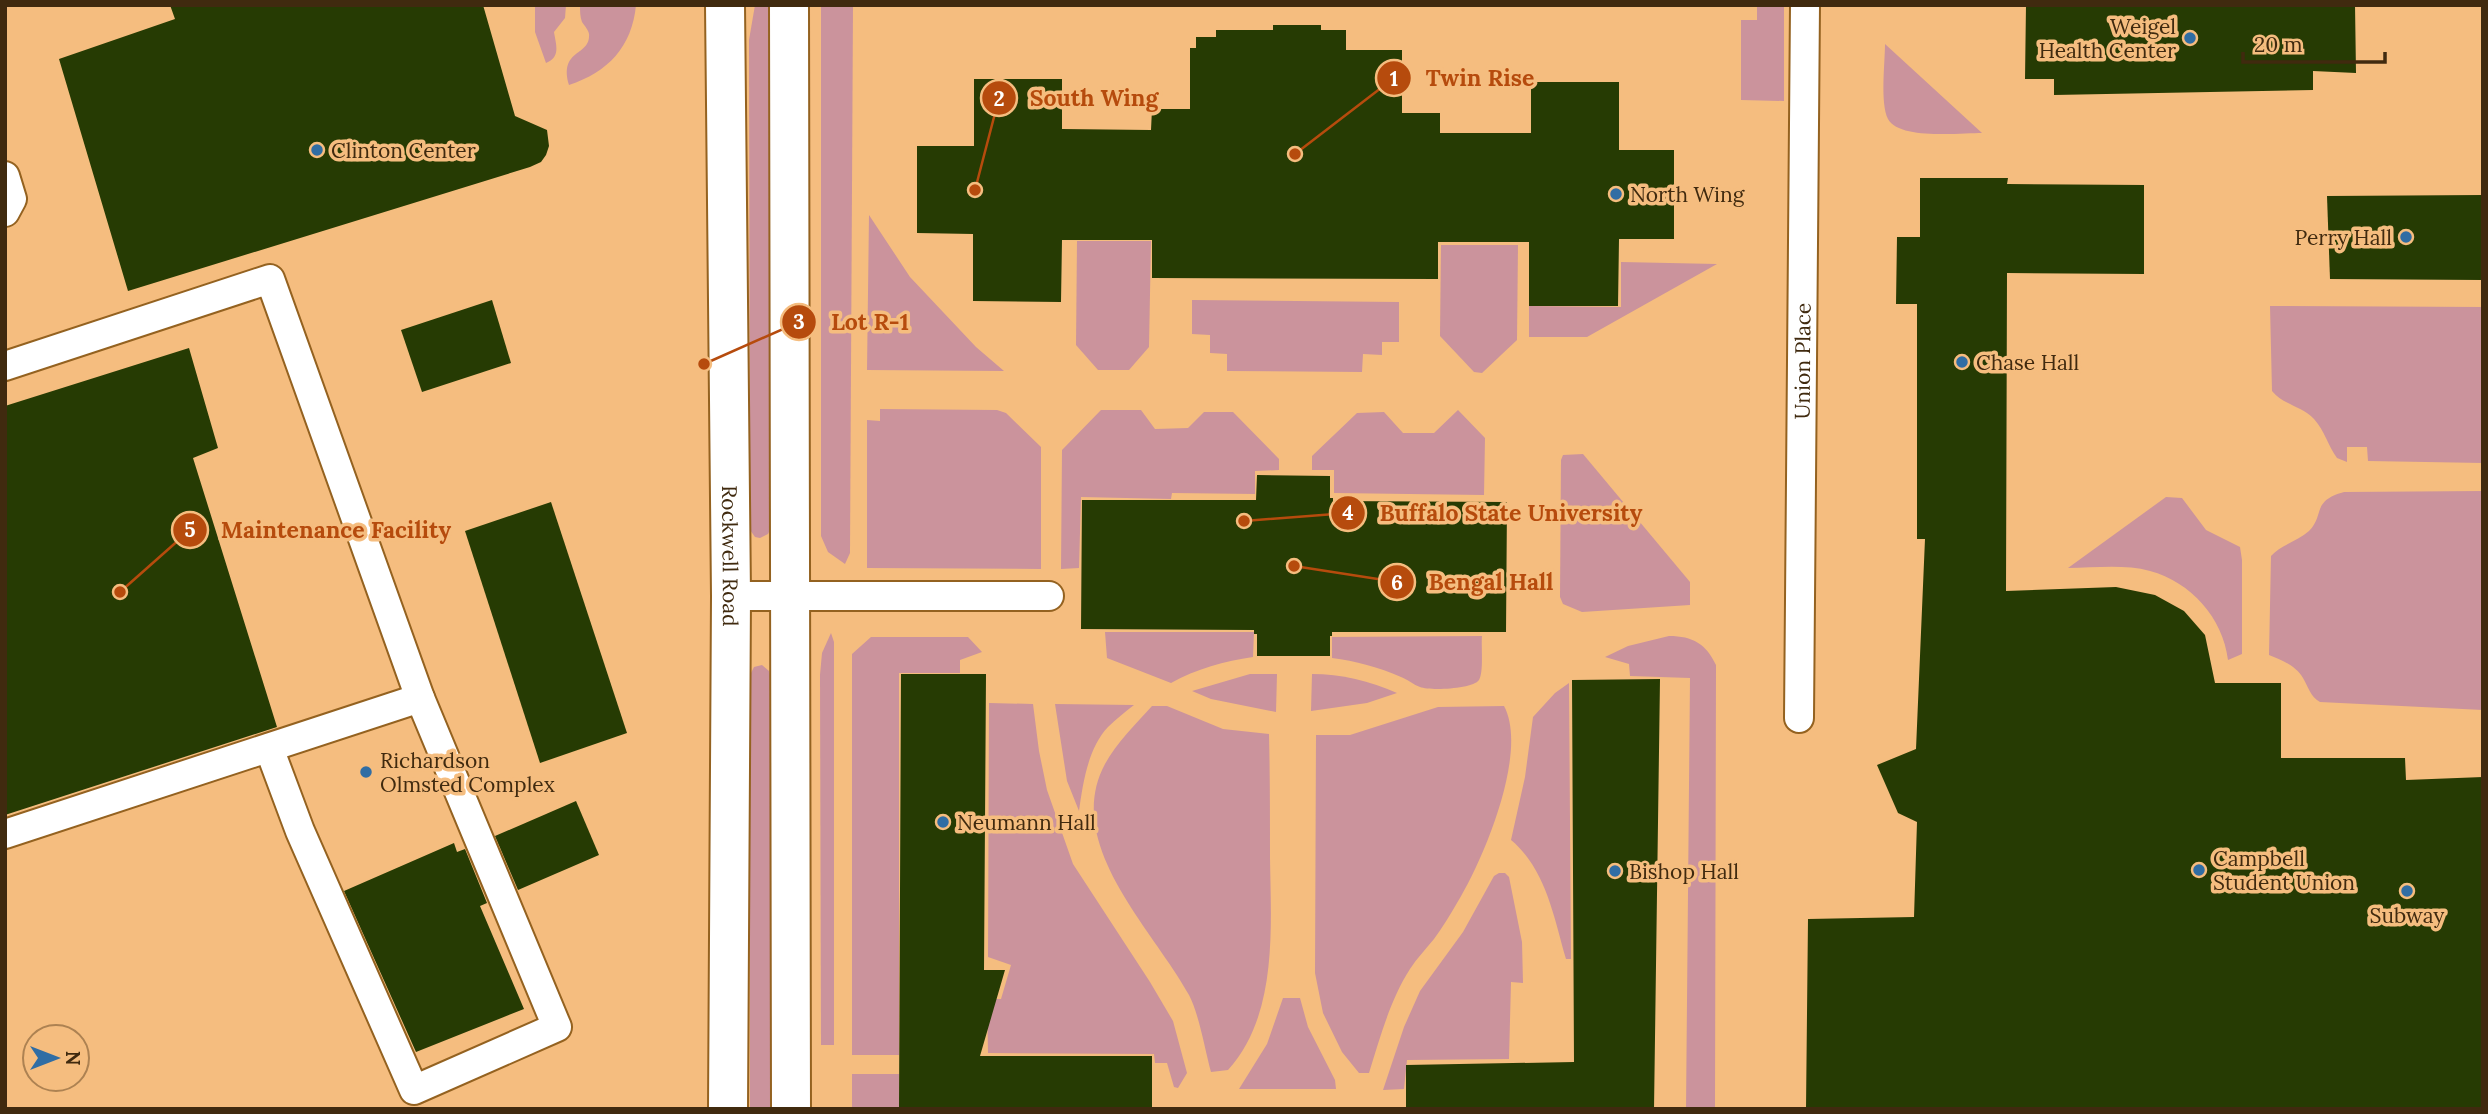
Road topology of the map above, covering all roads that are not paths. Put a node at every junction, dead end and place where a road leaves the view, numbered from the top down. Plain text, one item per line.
1 (725, 5) edge
2 (789, 5) edge
3 (1805, 5) edge
4 (5, 176) edge
5 (5, 212) edge
6 (5, 366) edge
7 (731, 596) junction
8 (790, 596) junction
9 (1049, 596) dead end
10 (420, 698) junction
11 (1799, 719) dead end
12 (269, 748) junction
13 (5, 834) edge
14 (728, 1109) edge
15 (792, 1109) edge

1 - 7 street, Rockwell Road
2 - 8 street
3 - 11 lane, Union Place
4 - 5 lane
6 - 10 lane
7 - 8 lane
7 - 14 street, Rockwell Road
8 - 9 lane
8 - 15 street
10 - 12 lane
10 - 12 lane
12 - 13 lane

